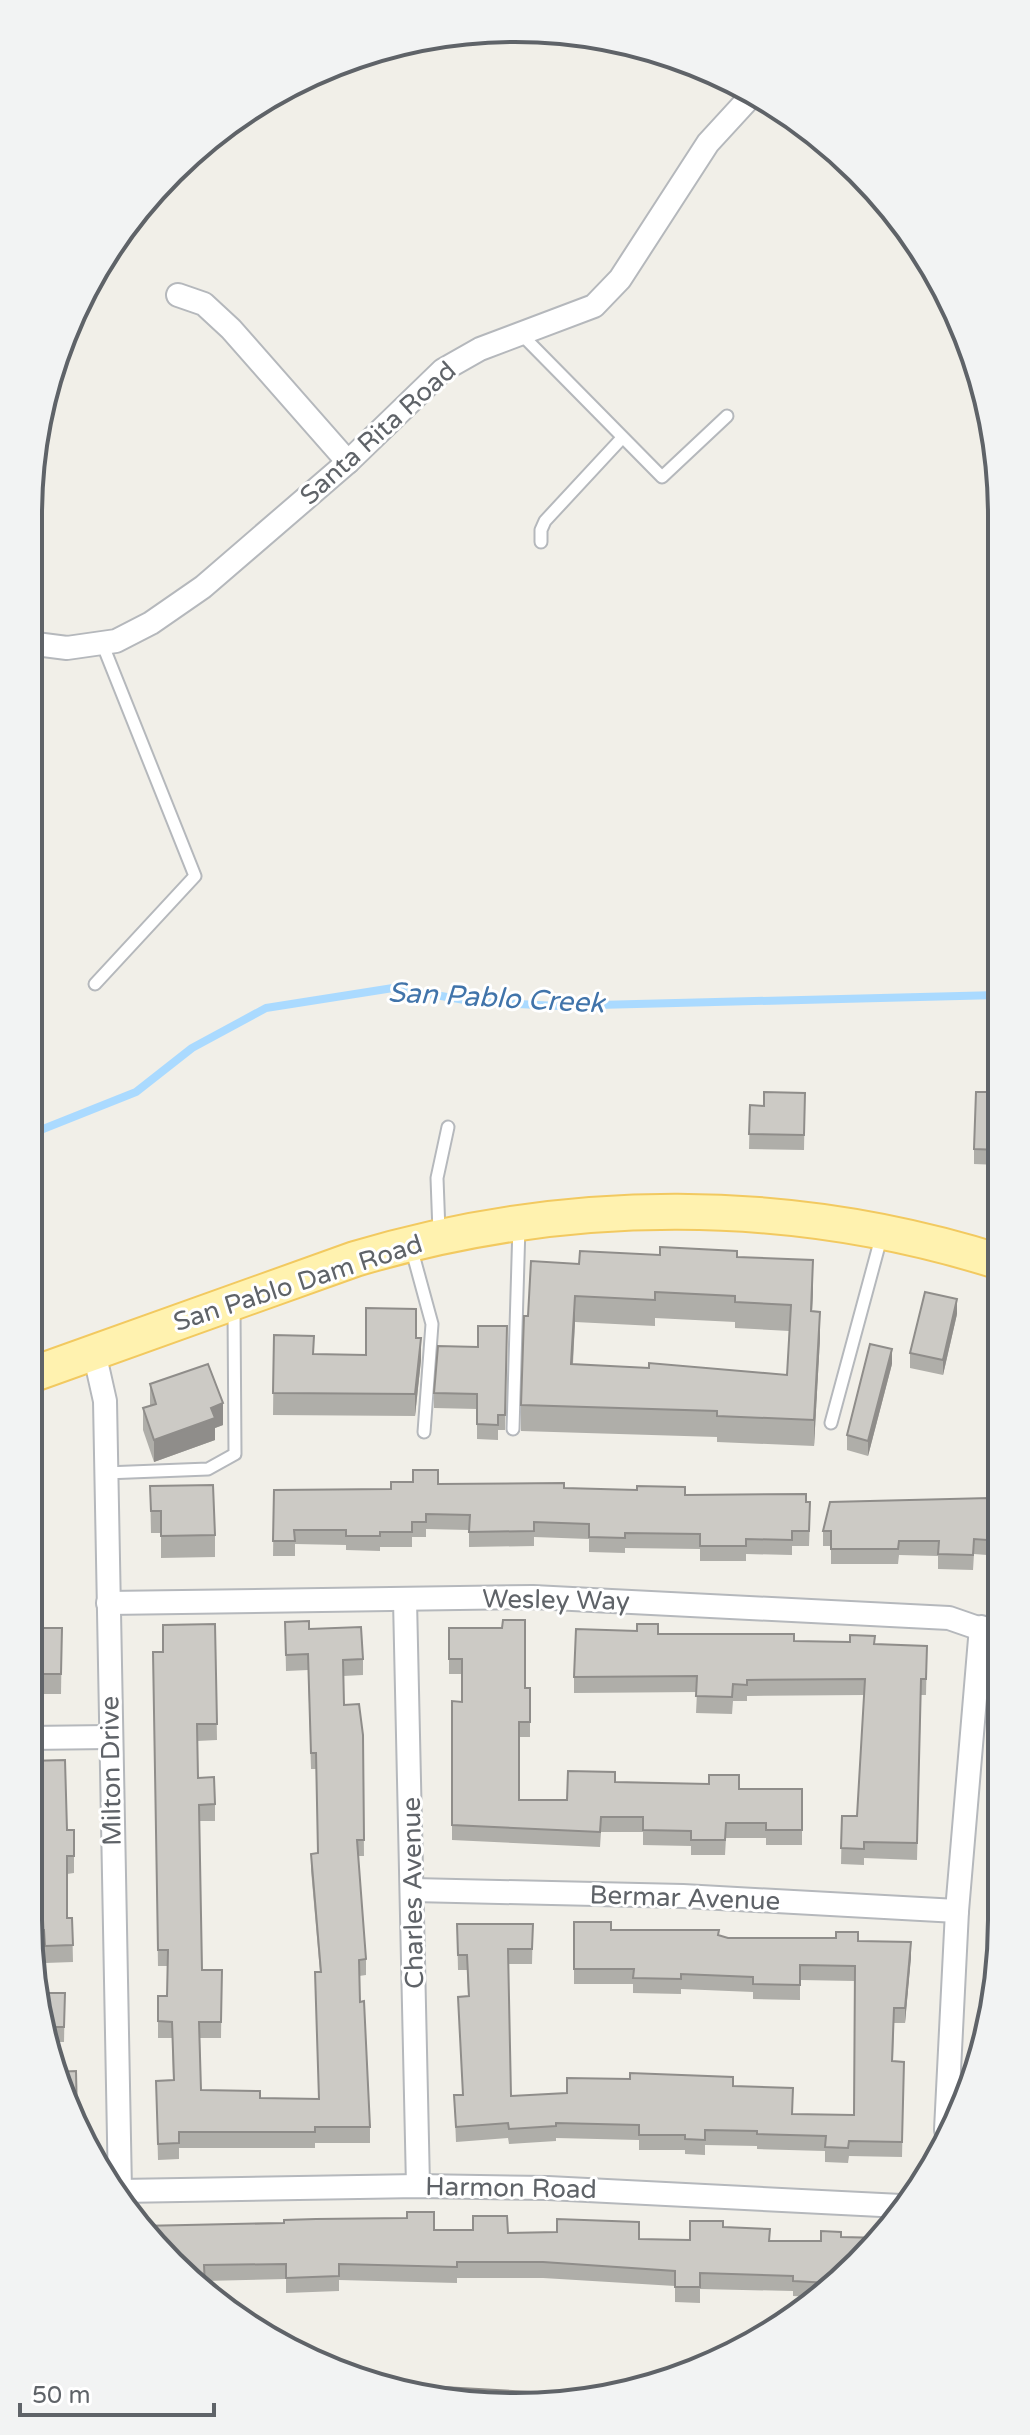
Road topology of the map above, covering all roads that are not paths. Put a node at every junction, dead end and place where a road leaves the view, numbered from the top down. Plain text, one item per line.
1 (746, 102) edge
2 (178, 295) dead end
3 (521, 334) junction
4 (727, 416) dead end
5 (622, 438) junction
6 (348, 462) junction
7 (541, 542) dead end
8 (102, 643) junction
9 (42, 645) edge
10 (95, 984) dead end
11 (448, 1127) dead end
12 (519, 1221) junction
13 (882, 1234) junction
14 (424, 1240) junction
15 (988, 1259) edge
16 (234, 1301) junction
17 (94, 1352) junction
18 (42, 1371) edge
19 (831, 1423) dead end
20 (513, 1429) dead end
21 (424, 1432) dead end
22 (105, 1473) junction
23 (405, 1600) junction
24 (108, 1603) junction
25 (988, 1631) edge
26 (988, 1657) edge
27 (110, 1737) junction
28 (42, 1738) edge
29 (413, 1890) junction
30 (957, 1911) junction
31 (947, 2112) edge
32 (120, 2179) edge
33 (418, 2186) junction
34 (128, 2191) edge
35 (892, 2206) edge

1 - 3 street, Santa Rita Road
2 - 6 street
3 - 5 lane
3 - 6 street, Santa Rita Road
4 - 5 lane
5 - 7 lane
6 - 8 street, Santa Rita Road
8 - 9 street, Santa Rita Road
8 - 10 lane
11 - 14 lane
12 - 13 main road, San Pablo Dam Road
12 - 14 main road, San Pablo Dam Road
12 - 20 lane
13 - 15 main road, San Pablo Dam Road
13 - 19 lane
14 - 16 main road, San Pablo Dam Road
14 - 21 lane
16 - 17 main road, San Pablo Dam Road
16 - 22 lane
17 - 18 main road, San Pablo Dam Road
17 - 22 street, Milton Drive
22 - 24 street, Milton Drive
23 - 24 street, Wesley Way
23 - 25 street, Wesley Way
23 - 29 street, Charles Avenue
24 - 27 street, Milton Drive
26 - 30 street
27 - 28 street
27 - 32 street, Milton Drive
29 - 30 street, Bermar Avenue
29 - 33 street, Charles Avenue
30 - 31 street
33 - 34 street, Harmon Road
33 - 35 street, Harmon Road

